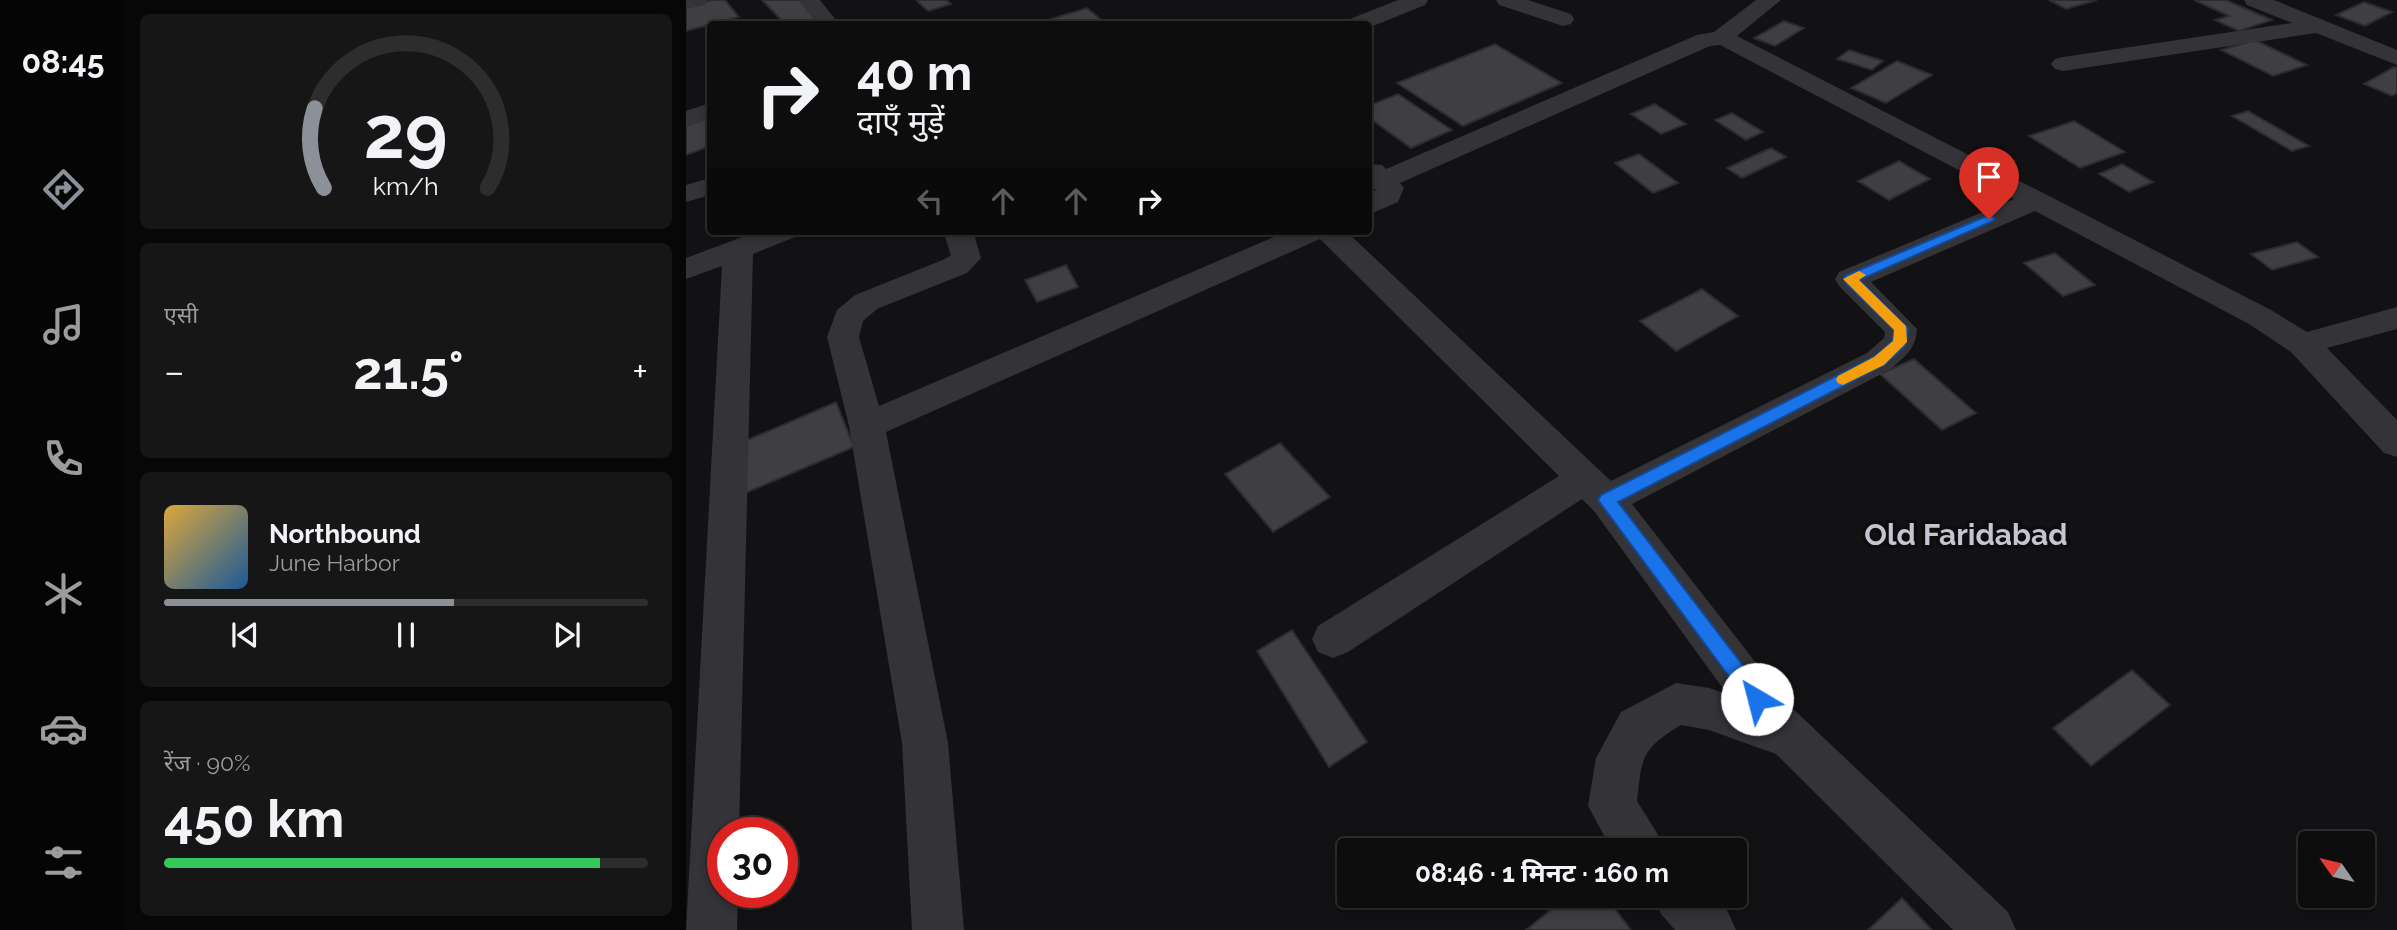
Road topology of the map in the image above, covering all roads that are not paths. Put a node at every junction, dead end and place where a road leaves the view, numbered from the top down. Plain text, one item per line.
1 (696, 0) edge
2 (809, 0) edge
3 (1417, 0) edge
4 (1507, 0) edge
5 (2255, 0) edge
6 (1757, 2) edge
7 (686, 3) edge
8 (1563, 19) dead end
9 (826, 21) edge
10 (1365, 21) edge
11 (2317, 26) junction
12 (1720, 38) junction
13 (2397, 58) edge
14 (2063, 64) dead end
15 (707, 112) edge
16 (686, 120) edge
17 (1376, 174) edge
18 (707, 187) edge
19 (686, 194) edge
20 (2036, 200) junction
21 (1372, 205) edge
22 (775, 235) edge
23 (960, 235) edge
24 (1290, 235) edge
25 (1333, 235) edge
26 (738, 250) junction
27 (686, 269) edge
28 (2397, 318) edge
29 (2304, 344) junction
30 (867, 426) junction
31 (2397, 443) edge
32 (1596, 489) junction
33 (1333, 639) dead end
34 (1791, 738) junction
35 (1632, 838) edge
36 (1690, 908) edge
37 (711, 930) edge
38 (938, 930) edge
39 (1710, 930) edge
40 (1990, 930) edge

1 - 7 street
2 - 9 street
3 - 10 street
4 - 8 street
5 - 11 street
6 - 12 street
11 - 13 street
11 - 14 street
12 - 17 street
12 - 20 street
15 - 16 street
17 - 21 street
18 - 19 street
20 - 29 street
20 - 32 street
22 - 26 street
23 - 30 street
24 - 30 street
25 - 32 street
26 - 27 street
26 - 37 street
28 - 29 street
29 - 31 street
30 - 38 street
32 - 33 street
32 - 34 street
34 - 35 street
34 - 40 street
36 - 39 street

